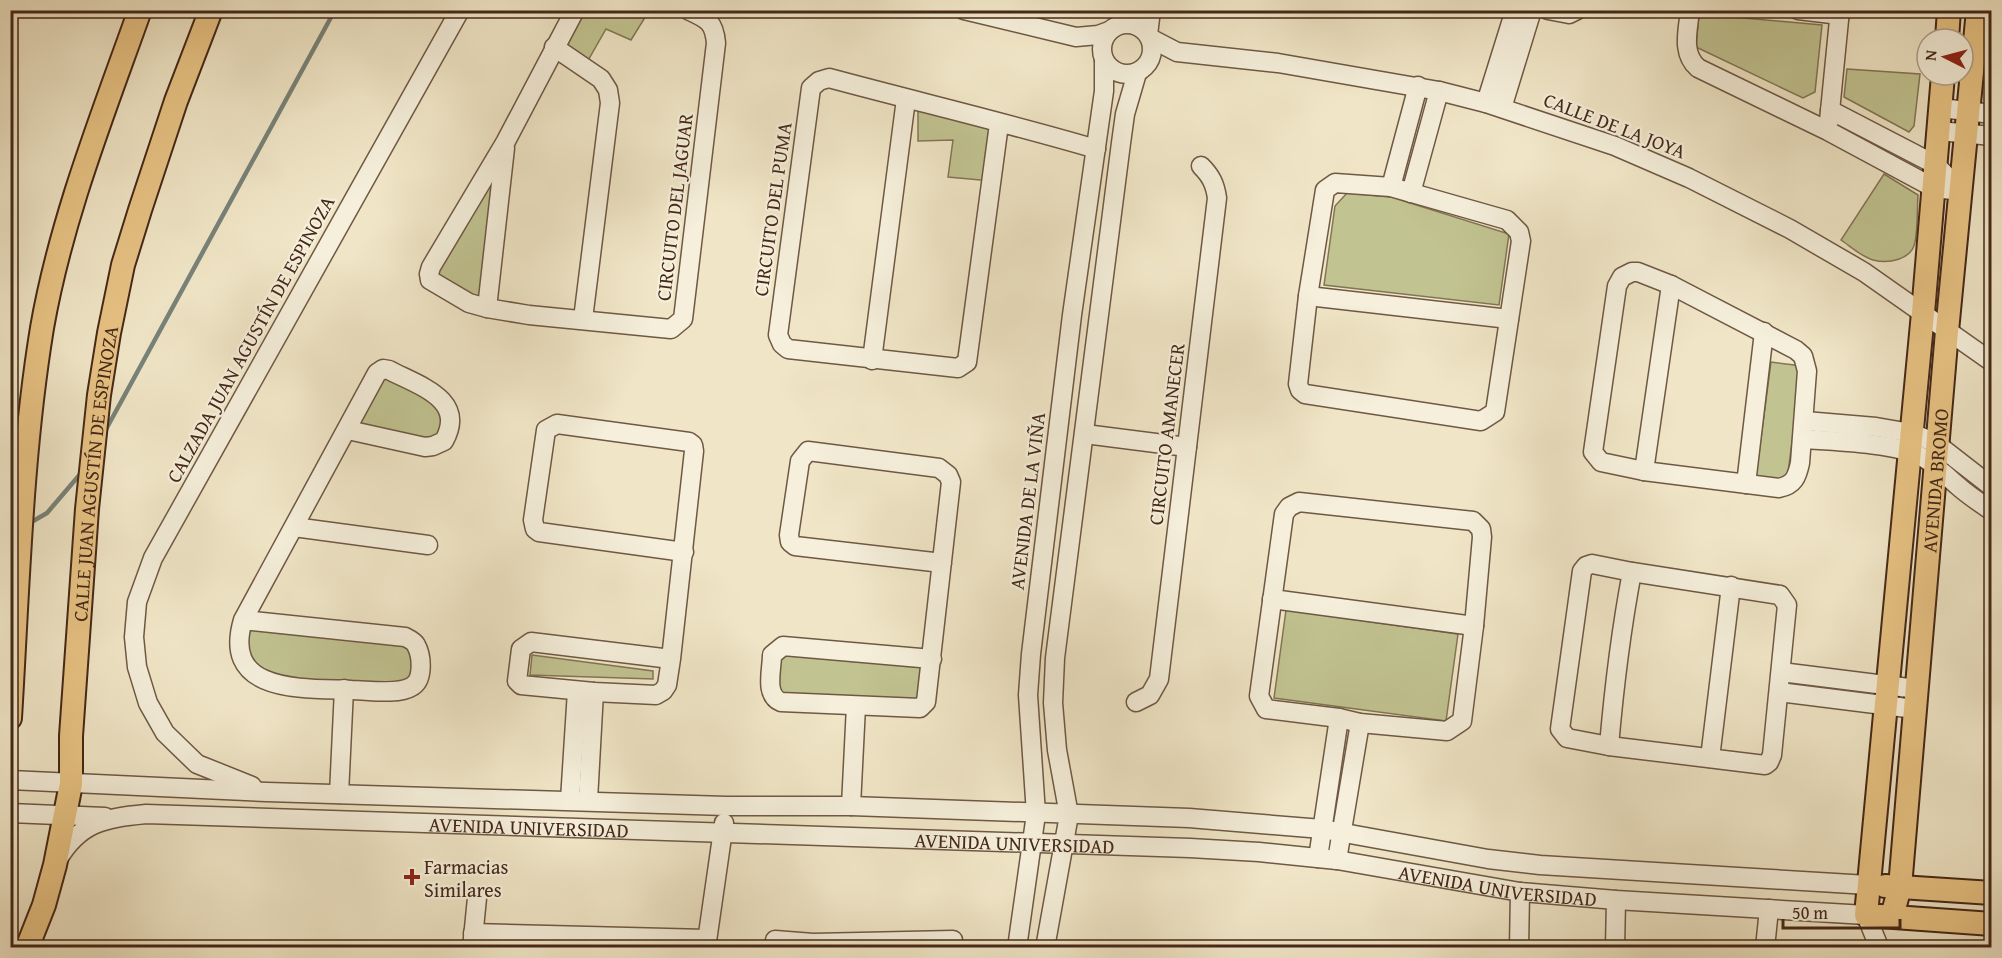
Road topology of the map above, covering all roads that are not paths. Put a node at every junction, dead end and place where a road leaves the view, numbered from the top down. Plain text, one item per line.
1 (140, 10) edge
2 (211, 10) edge
3 (460, 10) edge
4 (575, 10) edge
5 (688, 10) edge
6 (964, 10) edge
7 (1151, 10) edge
8 (1515, 10) edge
9 (1532, 10) edge
10 (1548, 10) edge
11 (1577, 10) edge
12 (1690, 10) edge
13 (1798, 10) edge
14 (1949, 10) edge
15 (1978, 10) edge
16 (1840, 13) edge
17 (1118, 22) edge
18 (1948, 27) edge
19 (1076, 37) junction
20 (1149, 37) junction
21 (554, 47) junction
22 (1177, 52) junction
23 (1103, 58) junction
24 (1143, 68) junction
25 (1418, 86) junction
26 (1943, 87) edge
27 (1439, 91) junction
28 (906, 99) junction
29 (1494, 105) junction
30 (1941, 108) junction
31 (1830, 110) junction
32 (1992, 114) edge
33 (999, 123) junction
34 (1967, 123) junction
35 (1828, 131) junction
36 (1939, 131) junction
37 (1992, 136) edge
38 (506, 141) junction
39 (1096, 149) junction
40 (1936, 165) junction
41 (1201, 166) dead end
42 (1391, 188) junction
43 (1934, 188) junction
44 (1961, 191) junction
45 (1411, 193) junction
46 (1671, 285) junction
47 (1308, 296) junction
48 (487, 308) junction
49 (1923, 313) junction
50 (1071, 315) junction
51 (1099, 318) junction
52 (583, 319) junction
53 (1509, 319) junction
54 (1947, 331) junction
55 (1764, 332) junction
56 (872, 360) junction
57 (1992, 362) edge
58 (348, 430) junction
59 (1804, 430) junction
60 (1085, 434) junction
61 (1910, 442) junction
62 (1187, 447) junction
63 (1937, 456) junction
64 (1644, 471) junction
65 (1746, 484) junction
66 (1992, 487) edge
67 (1049, 503) junction
68 (1075, 507) junction
69 (19, 510) edge
70 (1992, 511) edge
71 (294, 527) junction
72 (428, 545) dead end
73 (684, 552) junction
74 (942, 563) junction
75 (1632, 572) junction
76 (1731, 586) junction
77 (1272, 599) junction
78 (243, 620) junction
79 (1474, 626) junction
80 (671, 659) junction
81 (932, 659) junction
82 (1781, 672) junction
83 (344, 689) junction
84 (585, 692) junction
85 (1779, 692) junction
86 (1887, 695) junction
87 (1916, 699) junction
88 (1136, 702) dead end
89 (148, 703) joint
90 (856, 706) junction
91 (10, 718) edge
92 (1339, 718) junction
93 (1360, 723) junction
94 (1609, 746) junction
95 (1710, 758) junction
96 (10, 780) edge
97 (71, 784) junction
98 (267, 792) junction
99 (339, 794) junction
100 (579, 800) junction
101 (726, 806) junction
102 (850, 806) junction
103 (10, 813) edge
104 (1036, 814) junction
105 (1069, 815) junction
106 (66, 816) junction
107 (114, 817) junction
108 (268, 817) junction
109 (1322, 829) junction
110 (1342, 832) junction
111 (722, 833) junction
112 (1033, 843) junction
113 (1064, 844) junction
114 (1318, 858) junction
115 (1337, 860) junction
116 (55, 865) junction
117 (1868, 885) junction
118 (1900, 887) junction
119 (1520, 892) junction
120 (1992, 893) edge
121 (477, 898) dead end
122 (1616, 900) junction
123 (1769, 909) junction
124 (1866, 915) junction
125 (1892, 916) junction
126 (1992, 924) edge
127 (472, 940) edge
128 (775, 940) dead end
129 (953, 940) dead end
130 (707, 943) edge
131 (916, 944) edge
132 (813, 945) edge
133 (1879, 947) edge
134 (27, 948) edge
135 (1017, 948) edge
136 (1045, 948) edge
137 (1519, 948) edge
138 (1615, 948) edge
139 (1765, 948) edge

1 - 69 main road
2 - 97 main road, CALLE JUAN AGUSTÍN DE ESPINOZA
3 - 89 street, CALZADA JUAN AGUSTÍN DE ESPINOZA
4 - 21 street, CIRCUITO DEL JAGUAR
5 - 52 street, CIRCUITO DEL JAGUAR
6 - 19 street
7 - 20 street
8 - 29 street
9 - 29 street
10 - 11 street
12 - 35 street
13 - 16 street
14 - 18 main road
15 - 34 main road, AVENIDA BROMO
16 - 31 street
17 - 19 street
17 - 20 street
17 - 23 street
19 - 23 street
20 - 22 street, CALLE DE LA JOYA
20 - 24 street
21 - 38 street, CIRCUITO DEL JAGUAR
21 - 52 street
22 - 24 street, CALLE DE LA JOYA
22 - 25 street, CALLE DE LA JOYA
23 - 24 street
23 - 39 street, AVENIDA DE LA VIÑA
24 - 51 street
25 - 27 street, CALLE DE LA JOYA
25 - 42 street
26 - 30 main road, AVENIDA BROMO
27 - 29 street, CALLE DE LA JOYA
27 - 45 street
28 - 33 street, CIRCUITO DEL PUMA
28 - 56 street
28 - 56 street, CIRCUITO DEL PUMA
29 - 49 street, CALLE DE LA JOYA
30 - 34 street
30 - 36 main road, AVENIDA BROMO
31 - 35 street
31 - 40 street
32 - 34 street
33 - 39 street, CIRCUITO DEL PUMA
33 - 56 street, CIRCUITO DEL PUMA
34 - 36 street
34 - 37 street
34 - 44 main road, AVENIDA BROMO
35 - 43 street
36 - 40 main road, AVENIDA BROMO
38 - 48 street, CIRCUITO DEL JAGUAR
38 - 48 street, CIRCUITO DEL JAGUAR
39 - 50 street, AVENIDA DE LA VIÑA
40 - 43 main road, AVENIDA BROMO
40 - 44 street
41 - 62 street, CIRCUITO AMANECER
42 - 45 street
42 - 47 street
43 - 44 street
43 - 49 main road, AVENIDA BROMO
44 - 54 main road, AVENIDA BROMO
45 - 53 street
46 - 55 street
46 - 64 street
46 - 64 street
47 - 53 street
47 - 53 street
48 - 52 street, CIRCUITO DEL JAGUAR
49 - 54 street, CALLE DE LA JOYA
49 - 61 main road, AVENIDA BROMO
50 - 51 street
50 - 67 street, AVENIDA DE LA VIÑA
51 - 60 street
54 - 57 street, CALLE DE LA JOYA
54 - 63 main road, AVENIDA BROMO
55 - 59 street
55 - 65 street
58 - 58 street
58 - 71 street
59 - 61 street
59 - 65 street
60 - 62 street
60 - 68 street
61 - 63 street
61 - 86 main road, AVENIDA BROMO
62 - 88 street, CIRCUITO AMANECER
63 - 66 street
63 - 70 street
63 - 87 main road, AVENIDA BROMO
64 - 65 street
67 - 68 street
67 - 104 street, AVENIDA DE LA VIÑA
68 - 105 street
69 - 91 main road
71 - 72 street
71 - 78 street
73 - 73 street
73 - 80 street
74 - 74 street
74 - 81 street
75 - 76 street
75 - 94 street
75 - 94 street
76 - 82 street
76 - 95 street
77 - 79 street
77 - 79 street
77 - 92 street
78 - 83 street
78 - 83 street
79 - 93 street
80 - 84 street
80 - 84 street
81 - 90 street
81 - 90 street
82 - 85 street
82 - 86 street
83 - 99 street
84 - 100 street
85 - 86 street
85 - 95 street
86 - 87 street
86 - 117 main road, AVENIDA BROMO
87 - 118 main road, AVENIDA BROMO
89 - 98 street, AVENIDA UNIVERSIDAD
90 - 102 street
92 - 93 street
92 - 109 street
93 - 110 street
94 - 95 street
96 - 97 street, AVENIDA UNIVERSIDAD
97 - 98 street, AVENIDA UNIVERSIDAD
97 - 106 main road, CALLE JUAN AGUSTÍN DE ESPINOZA
98 - 99 street, AVENIDA UNIVERSIDAD
98 - 108 street
99 - 100 street, AVENIDA UNIVERSIDAD
100 - 101 street, AVENIDA UNIVERSIDAD
101 - 102 street, AVENIDA UNIVERSIDAD
101 - 111 street
102 - 104 street, AVENIDA UNIVERSIDAD
103 - 106 street
104 - 105 street, AVENIDA UNIVERSIDAD
104 - 112 street, AVENIDA DE LA VIÑA
105 - 109 street, AVENIDA UNIVERSIDAD
105 - 113 street
106 - 107 street
106 - 116 main road, CALLE JUAN AGUSTÍN DE ESPINOZA
107 - 108 street, AVENIDA UNIVERSIDAD
107 - 116 street, AVENIDA UNIVERSIDAD
108 - 111 street, AVENIDA UNIVERSIDAD
109 - 110 street, AVENIDA UNIVERSIDAD
109 - 114 street
110 - 115 street
110 - 117 street, AVENIDA UNIVERSIDAD
111 - 112 street, AVENIDA UNIVERSIDAD
111 - 130 street
112 - 113 street, AVENIDA UNIVERSIDAD
112 - 135 street, AVENIDA DE LA VIÑA
113 - 114 street, AVENIDA UNIVERSIDAD
113 - 136 street
114 - 115 street, AVENIDA UNIVERSIDAD
115 - 119 street, AVENIDA UNIVERSIDAD
116 - 134 main road, CALLE JUAN AGUSTÍN DE ESPINOZA
117 - 118 main road, AVENIDA UNIVERSIDAD
117 - 124 main road, AVENIDA BROMO
118 - 120 main road, AVENIDA UNIVERSIDAD
118 - 125 main road, AVENIDA BROMO
119 - 122 street, AVENIDA UNIVERSIDAD
119 - 137 street
121 - 127 street
122 - 123 street, AVENIDA UNIVERSIDAD
122 - 138 street
123 - 124 street, AVENIDA UNIVERSIDAD
123 - 139 street
124 - 125 main road, AVENIDA UNIVERSIDAD
124 - 133 street, AVENIDA BROMO
125 - 126 main road, AVENIDA UNIVERSIDAD
125 - 133 street, AVENIDA BROMO
127 - 130 street
128 - 132 street
129 - 131 street
131 - 132 street

